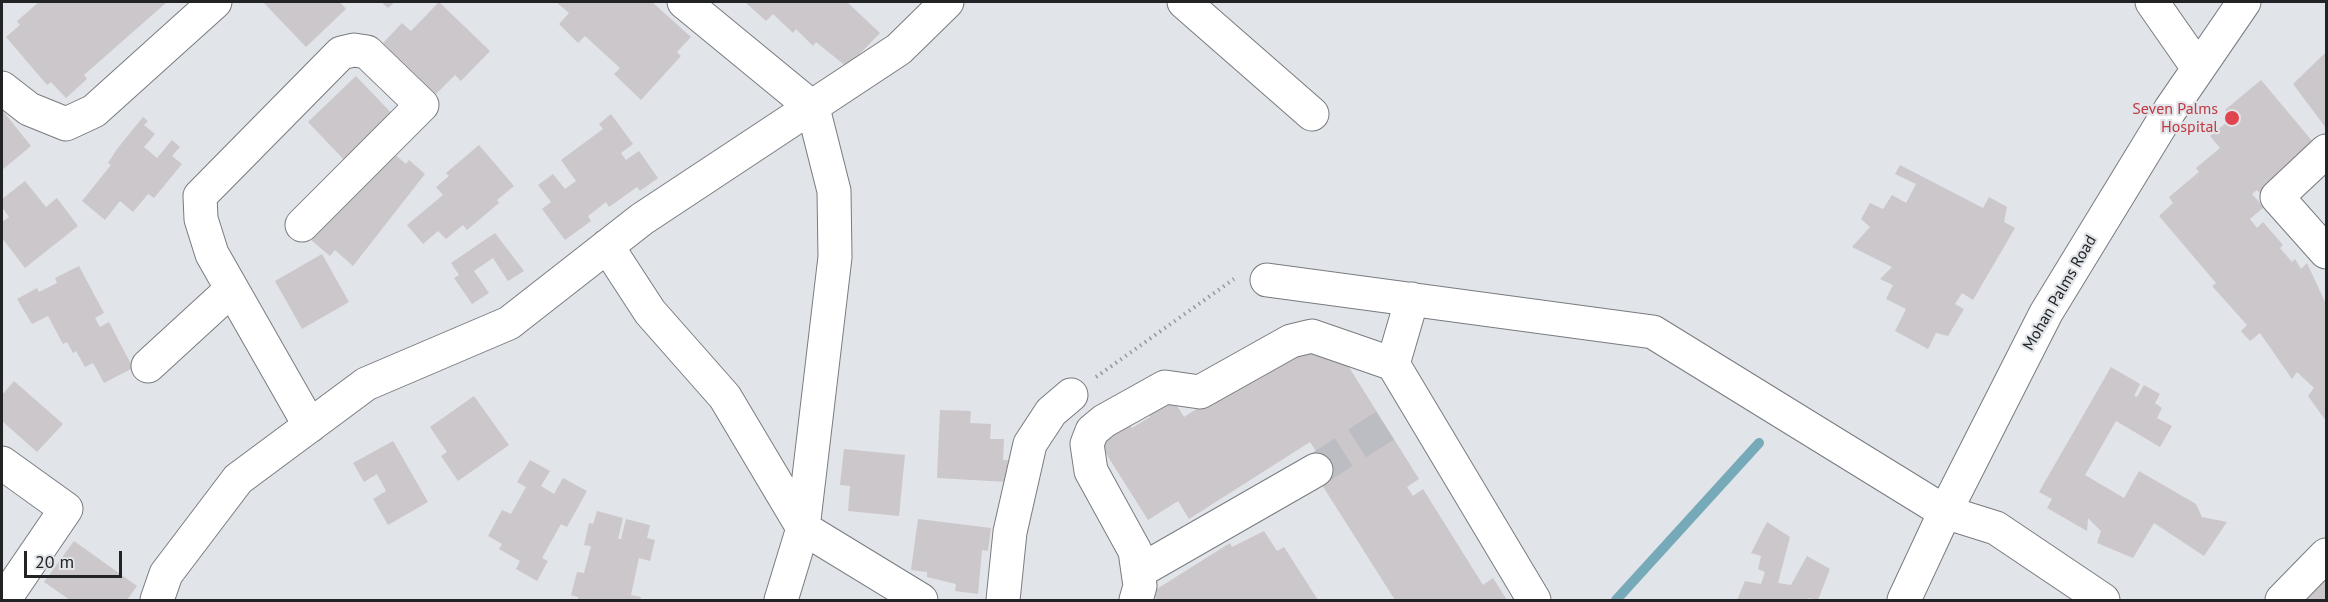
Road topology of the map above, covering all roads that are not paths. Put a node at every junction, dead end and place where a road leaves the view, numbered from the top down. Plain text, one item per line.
1 (215, 2) edge
2 (684, 2) edge
3 (1184, 2) edge
4 (2152, 2) edge
5 (2244, 2) edge
6 (929, 7) edge
7 (2198, 68) junction
8 (2, 88) edge
9 (813, 108) junction
10 (1312, 114) dead end
11 (2326, 151) edge
12 (302, 225) dead end
13 (607, 246) junction
14 (2326, 252) edge
15 (1268, 280) road end
16 (232, 289) junction
17 (1412, 299) junction
18 (1393, 364) junction
19 (148, 366) dead end
20 (1071, 395) road end
21 (310, 426) junction
22 (2, 463) edge
23 (1316, 470) tunnel mouth
24 (1945, 512) junction
25 (804, 528) junction
26 (2326, 555) edge
27 (1137, 586) edge
28 (4, 600) edge
29 (157, 600) edge
30 (781, 600) edge
31 (921, 600) edge
32 (1004, 600) edge
33 (1534, 600) edge
34 (1904, 600) edge
35 (2103, 600) edge
36 (2282, 600) edge

1 - 8 street
2 - 9 street
3 - 10 street
4 - 7 street
5 - 7 street, Mohan Palms Road
6 - 9 street
7 - 24 street, Mohan Palms Road
9 - 13 street
9 - 25 street
11 - 14 street
12 - 16 street
13 - 21 street
13 - 25 street
15 - 17 street
16 - 19 street
16 - 21 street
17 - 18 street
17 - 24 street
18 - 27 street
18 - 33 street
20 - 32 street
21 - 29 street
22 - 28 street
23 - 27 street
24 - 34 street, Mohan Palms Road
24 - 35 street
25 - 30 street
25 - 31 street
26 - 36 street

